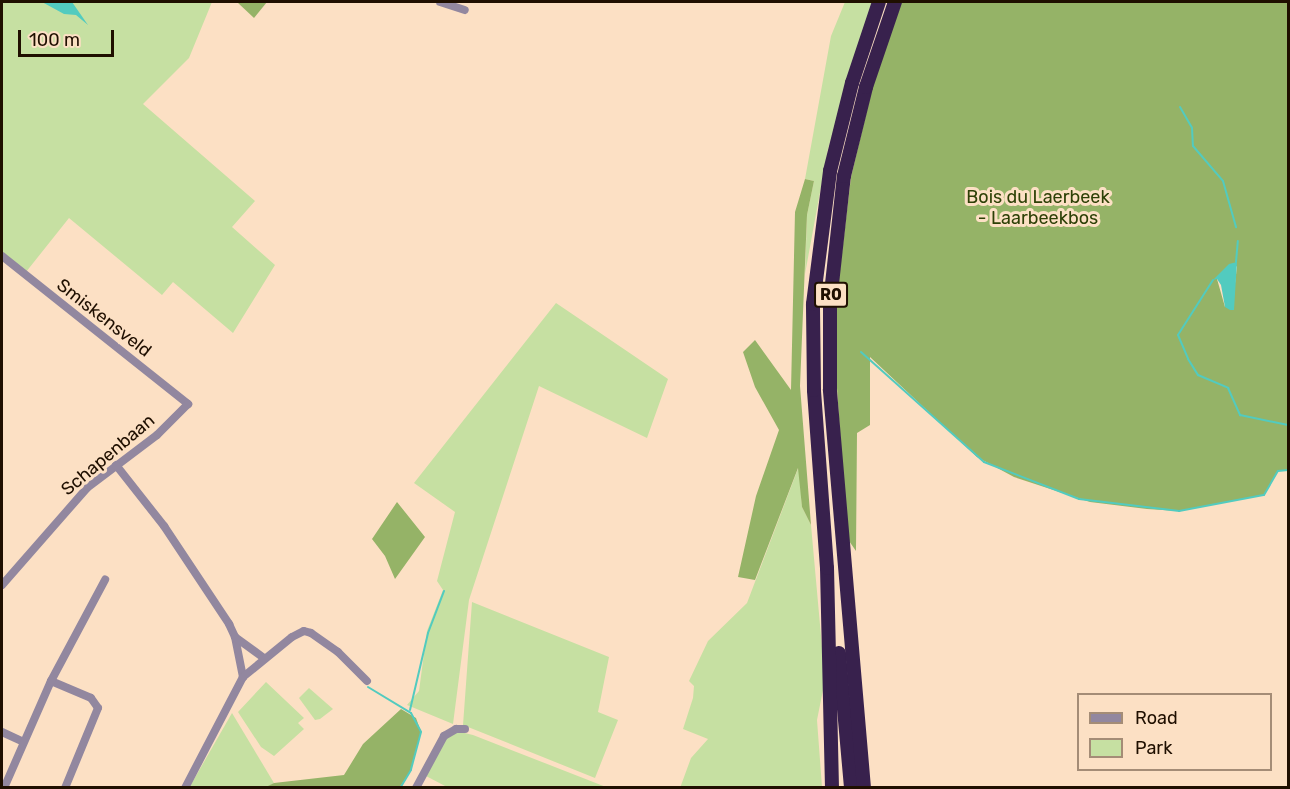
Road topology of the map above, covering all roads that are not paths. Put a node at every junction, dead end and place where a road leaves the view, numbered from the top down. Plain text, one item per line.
1 (440, 2) edge
2 (879, 2) edge
3 (895, 2) edge
4 (465, 10) dead end
5 (2, 256) edge
6 (188, 404) joint
7 (116, 465) junction
8 (827, 568) junction
9 (105, 580) dead end
10 (2, 585) edge
11 (235, 637) junction
12 (264, 658) junction
13 (243, 677) junction
14 (51, 681) junction
15 (367, 681) dead end
16 (465, 729) dead end
17 (2, 732) edge
18 (23, 742) junction
19 (4, 788) edge
20 (65, 788) edge
21 (185, 788) edge
22 (417, 788) edge
23 (832, 788) edge
24 (851, 788) edge
25 (864, 788) edge

1 - 4 street
2 - 8 highway, R0
3 - 25 highway, R0
5 - 6 street, Smiskensveld
6 - 7 street, Schapenbaan
7 - 10 street, Schapenbaan
7 - 11 street
8 - 23 highway
8 - 24 highway, R0
9 - 14 street
11 - 12 street
11 - 13 street
12 - 13 street
12 - 15 street
13 - 21 street
14 - 18 street
14 - 20 street
16 - 22 street
17 - 18 street
18 - 19 street

